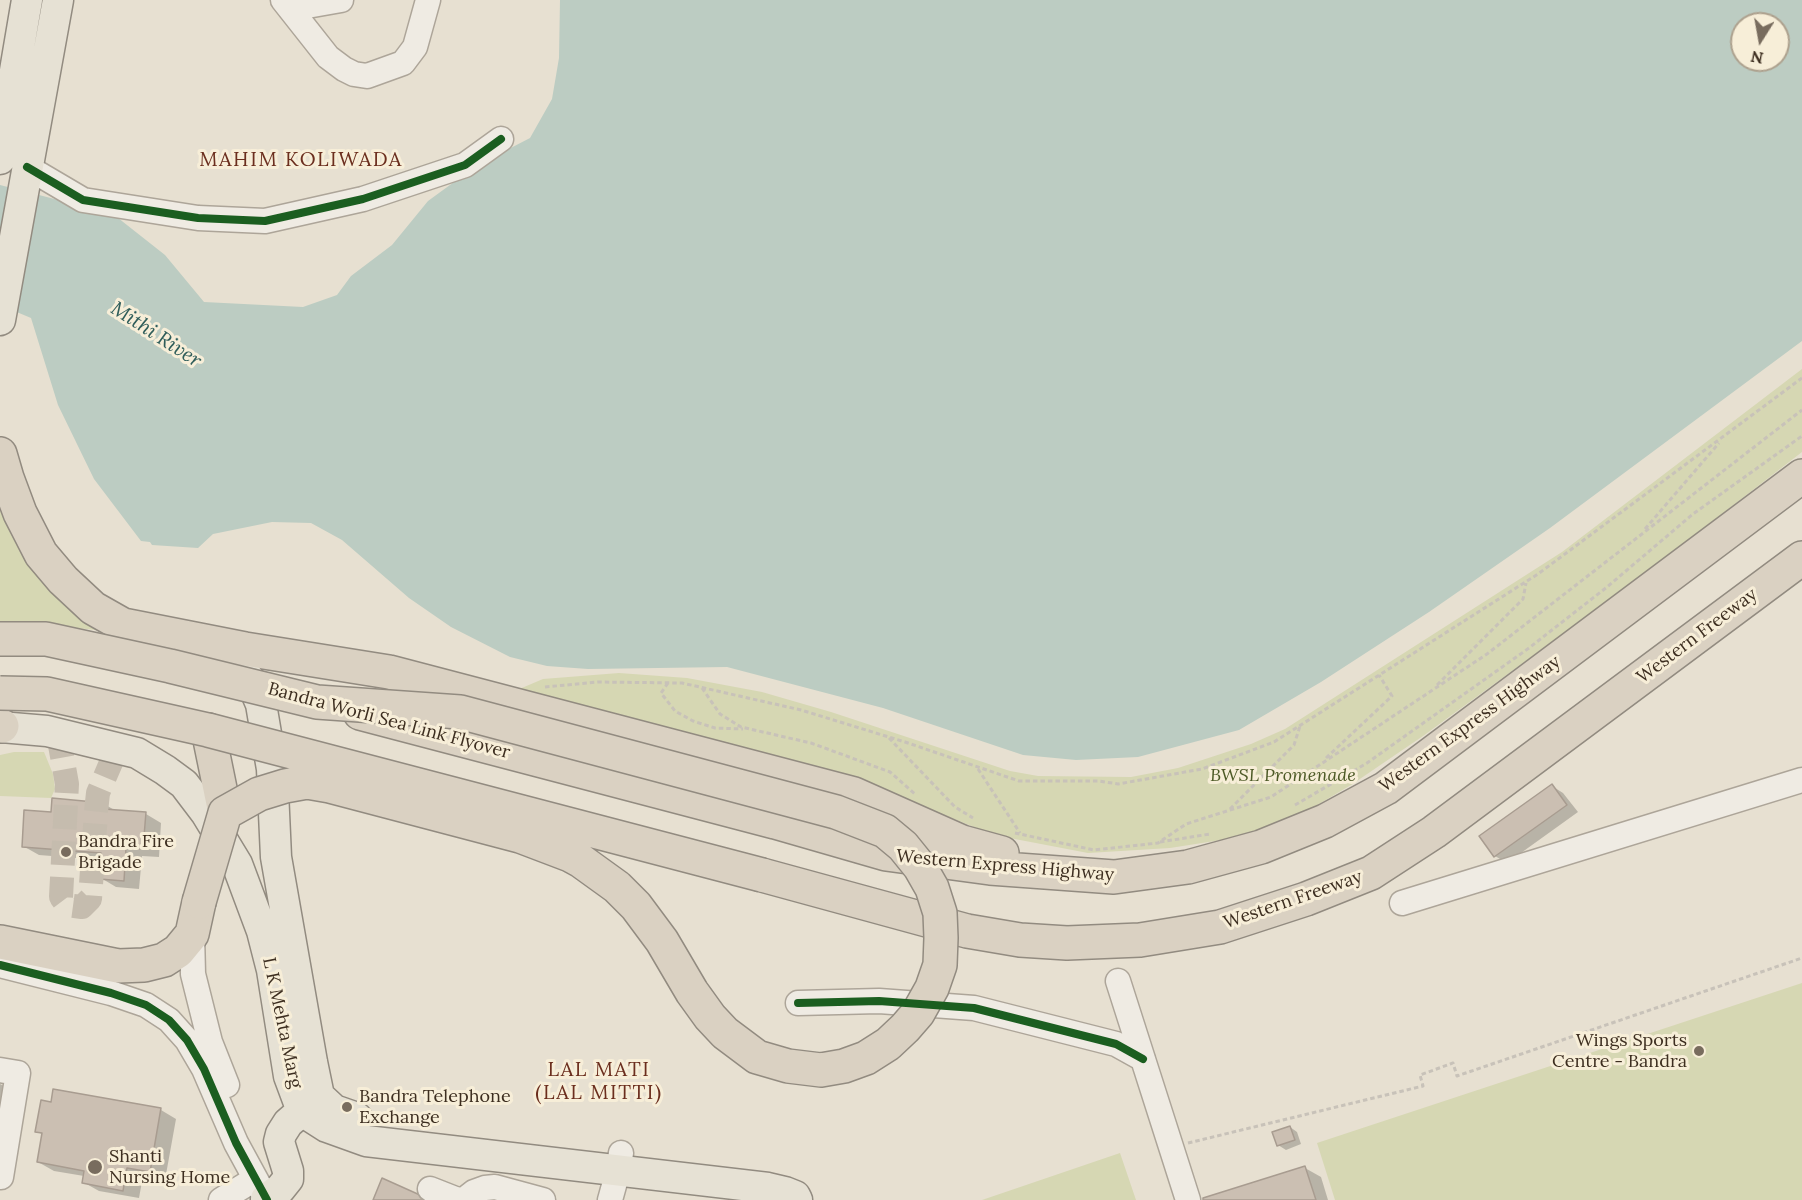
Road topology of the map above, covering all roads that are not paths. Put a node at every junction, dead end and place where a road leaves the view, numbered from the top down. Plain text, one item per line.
1 (27, 0) edge
2 (58, 0) edge
3 (342, 0) edge
4 (428, 0) edge
5 (286, 4) edge
6 (501, 139) dead end
7 (14, 145) edge
8 (0, 320) edge
9 (0, 454) edge
10 (1802, 476) edge
11 (1802, 558) edge
12 (179, 637) junction
13 (0, 639) edge
14 (0, 693) edge
15 (316, 702) junction
16 (1, 726) edge
17 (208, 730) junction
18 (1802, 780) edge
19 (225, 813) junction
20 (775, 822) joint
21 (275, 848) junction
22 (237, 864) junction
23 (1105, 877) junction
24 (1402, 903) dead end
25 (275, 929) junction
26 (192, 934) junction
27 (0, 942) edge
28 (0, 964) edge
29 (1118, 981) dead end
30 (798, 1003) dead end
31 (1143, 1059) junction
32 (0, 1070) edge
33 (310, 1103) junction
34 (620, 1162) junction
35 (1, 1177) edge
36 (270, 1189) edge
37 (430, 1189) dead end
38 (221, 1200) edge
39 (543, 1200) edge
40 (610, 1200) edge
41 (797, 1200) edge
42 (819, 1200) edge
43 (1188, 1200) edge

1 - 7 main road
2 - 7 main road
3 - 5 street
4 - 5 street
6 - 7 street
7 - 8 main road
9 - 12 highway
10 - 23 highway, Western Express Highway
11 - 17 highway, Western Freeway, bridge
12 - 21 main road, L K Mehta Marg
12 - 23 highway
13 - 15 highway, Bandra Worli Sea Link Flyover, bridge
14 - 17 highway, bridge
15 - 19 highway, bridge
15 - 20 highway, Bandra Worli Sea Link Flyover, bridge
16 - 22 main road, L K Mehta Marg
17 - 19 highway
18 - 24 street
19 - 26 highway, bridge
20 - 23 highway, Western Express Highway
21 - 22 main road
21 - 25 main road, L K Mehta Marg
22 - 25 main road, L K Mehta Marg
25 - 33 main road, L K Mehta Marg
26 - 27 highway
26 - 36 street
28 - 36 street
29 - 31 street
30 - 31 street
31 - 43 street
32 - 35 street
33 - 34 main road, L K Mehta Marg
33 - 36 main road
34 - 40 street
34 - 41 main road, L K Mehta Marg
34 - 42 main road, L K Mehta Marg
36 - 38 street
37 - 39 street

